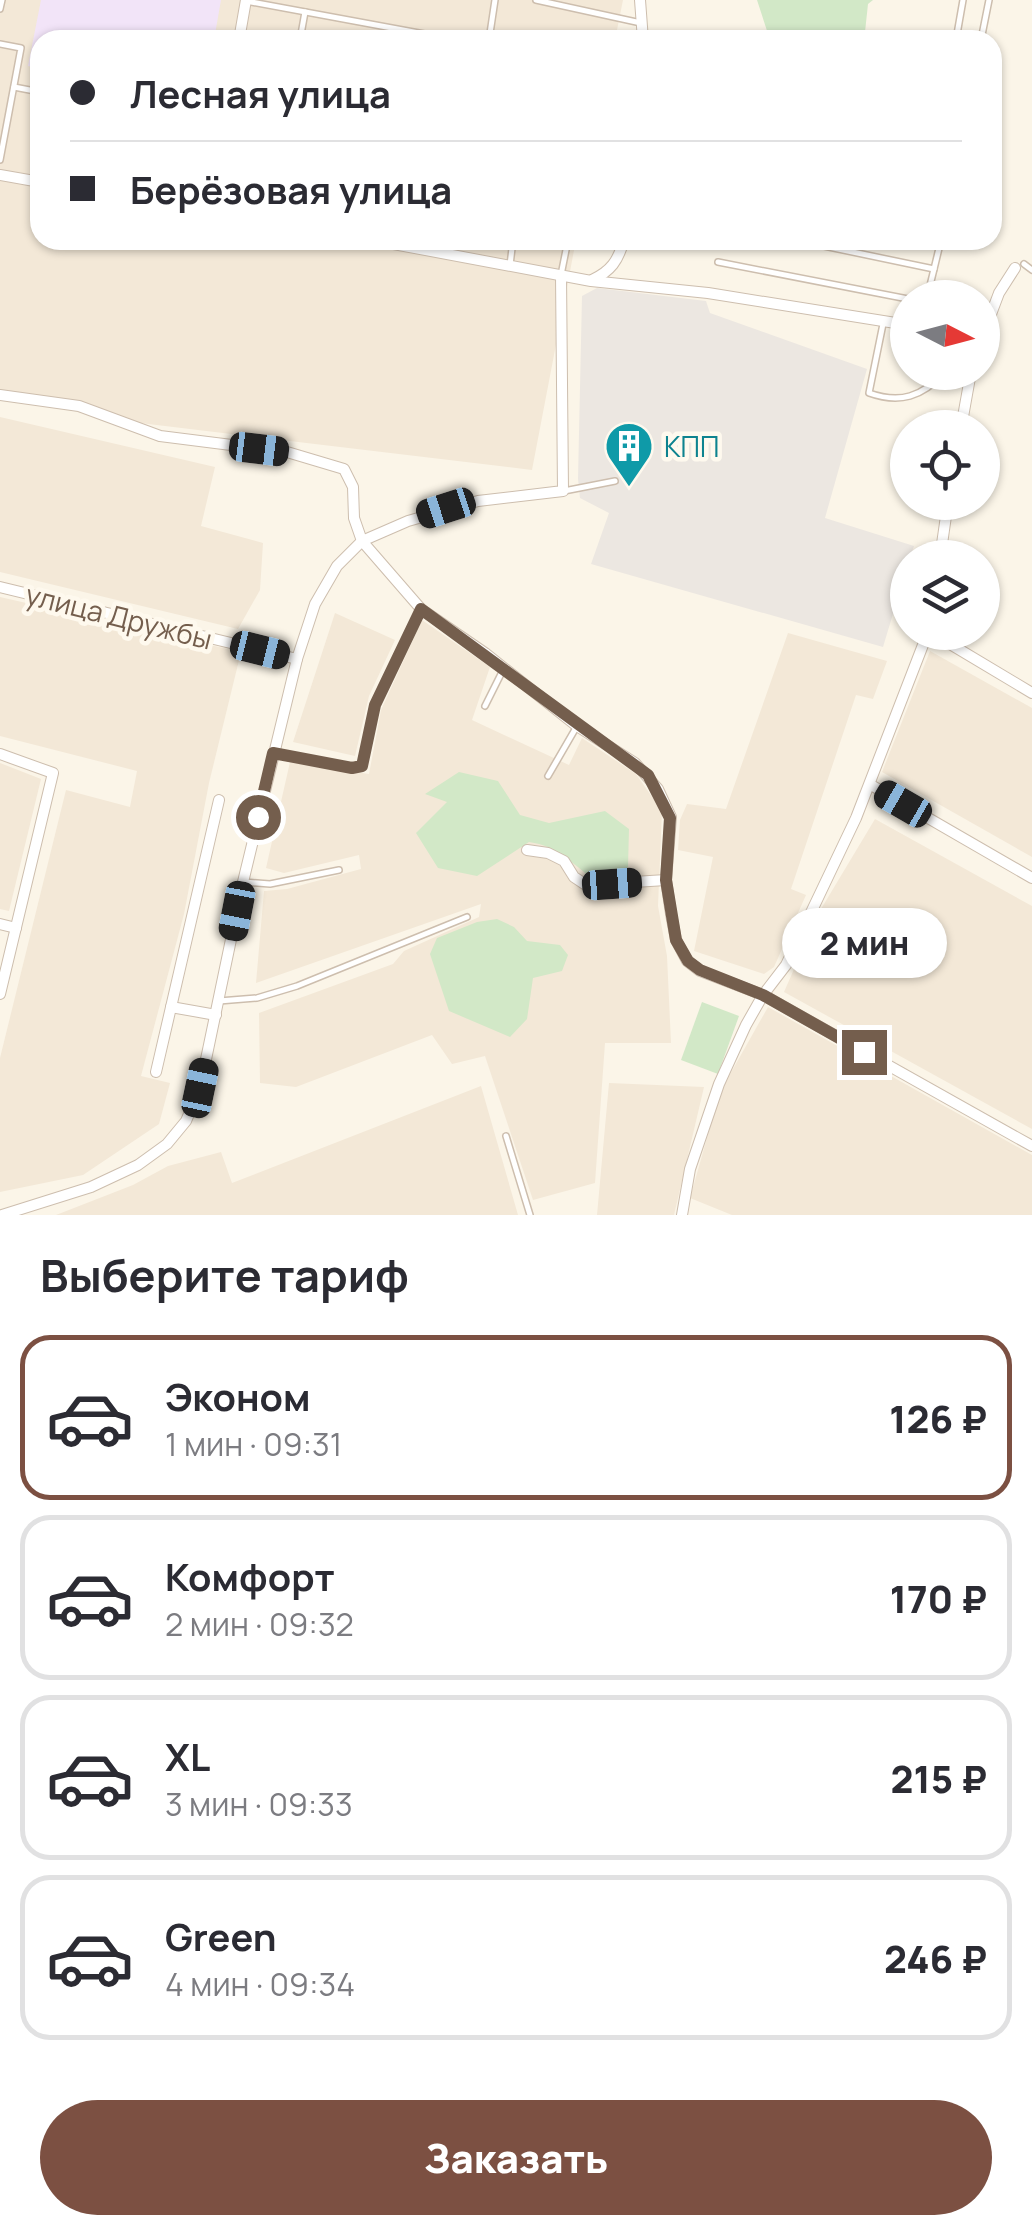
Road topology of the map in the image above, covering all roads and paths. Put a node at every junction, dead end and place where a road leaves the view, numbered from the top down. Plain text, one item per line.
1 (2, 0) edge
2 (246, 0) edge
3 (496, 0) edge
4 (536, 0) edge
5 (640, 0) edge
6 (963, 0) edge
7 (989, 0) edge
8 (0, 9) edge
9 (305, 12) junction
10 (641, 24) junction
11 (241, 30) edge
12 (302, 30) edge
13 (403, 30) edge
14 (491, 30) edge
15 (642, 30) edge
16 (958, 30) edge
17 (983, 30) edge
18 (0, 44) edge
19 (14, 87) junction
20 (30, 90) edge
21 (0, 108) edge
22 (9, 110) junction
23 (0, 160) edge
24 (0, 175) edge
25 (30, 180) edge
26 (427, 250) edge
27 (512, 250) edge
28 (566, 250) edge
29 (621, 250) edge
30 (842, 250) edge
31 (939, 250) edge
32 (718, 262) dead end
33 (510, 265) junction
34 (1020, 266) joint
35 (934, 269) junction
36 (1032, 270) edge
37 (561, 275) junction
38 (591, 280) junction
39 (931, 280) edge
40 (1000, 291) edge
41 (890, 295) edge
42 (883, 321) junction
43 (890, 322) edge
44 (924, 390) edge
45 (0, 394) edge
46 (616, 481) dead end
47 (564, 491) junction
48 (362, 541) junction
49 (0, 587) edge
50 (421, 609) junction
51 (922, 650) edge
52 (959, 650) edge
53 (296, 659) junction
54 (502, 670) junction
55 (1032, 693) edge
56 (485, 706) dead end
57 (577, 726) junction
58 (273, 753) junction
59 (0, 754) edge
60 (548, 776) dead end
61 (870, 785) junction
62 (219, 800) dead end
63 (528, 850) dead end
64 (340, 870) dead end
65 (1032, 878) edge
66 (666, 880) junction
67 (243, 882) junction
68 (467, 917) dead end
69 (0, 924) edge
70 (16, 928) junction
71 (0, 994) edge
72 (763, 995) junction
73 (219, 1000) junction
74 (171, 1007) junction
75 (216, 1015) junction
76 (156, 1072) dead end
77 (506, 1136) dead end
78 (1032, 1146) edge
79 (2, 1215) edge
80 (530, 1215) edge
81 (682, 1215) edge

1 - 8 lane
2 - 9 lane
2 - 11 street
3 - 14 lane
4 - 10 lane
5 - 10 street
6 - 16 lane
7 - 17 lane
9 - 12 lane
9 - 13 lane
10 - 15 street
18 - 19 lane
19 - 20 lane
19 - 22 lane
21 - 22 lane
22 - 23 lane
24 - 25 street
26 - 33 street
27 - 33 lane
28 - 37 lane
29 - 38 street
30 - 35 lane
31 - 35 lane
32 - 41 lane
33 - 37 street
34 - 36 lane
34 - 40 street
35 - 39 lane
37 - 38 street
37 - 47 street
38 - 42 street
42 - 43 street
42 - 44 lane
45 - 48 street
46 - 47 lane
47 - 48 street
48 - 50 street
48 - 53 street
49 - 53 street, улица Дружбы
50 - 54 street
50 - 58 lane
51 - 61 street
52 - 55 street
53 - 58 street
54 - 56 lane
54 - 57 street
57 - 60 lane
57 - 66 street
58 - 67 street
59 - 70 street
61 - 65 street
61 - 72 street
62 - 74 street
63 - 66 street
64 - 67 lane
66 - 72 street
67 - 73 street
68 - 73 lane
69 - 70 street
70 - 71 street
72 - 78 street
72 - 81 street
73 - 75 street
74 - 75 street
74 - 76 street
75 - 79 street
77 - 80 lane

